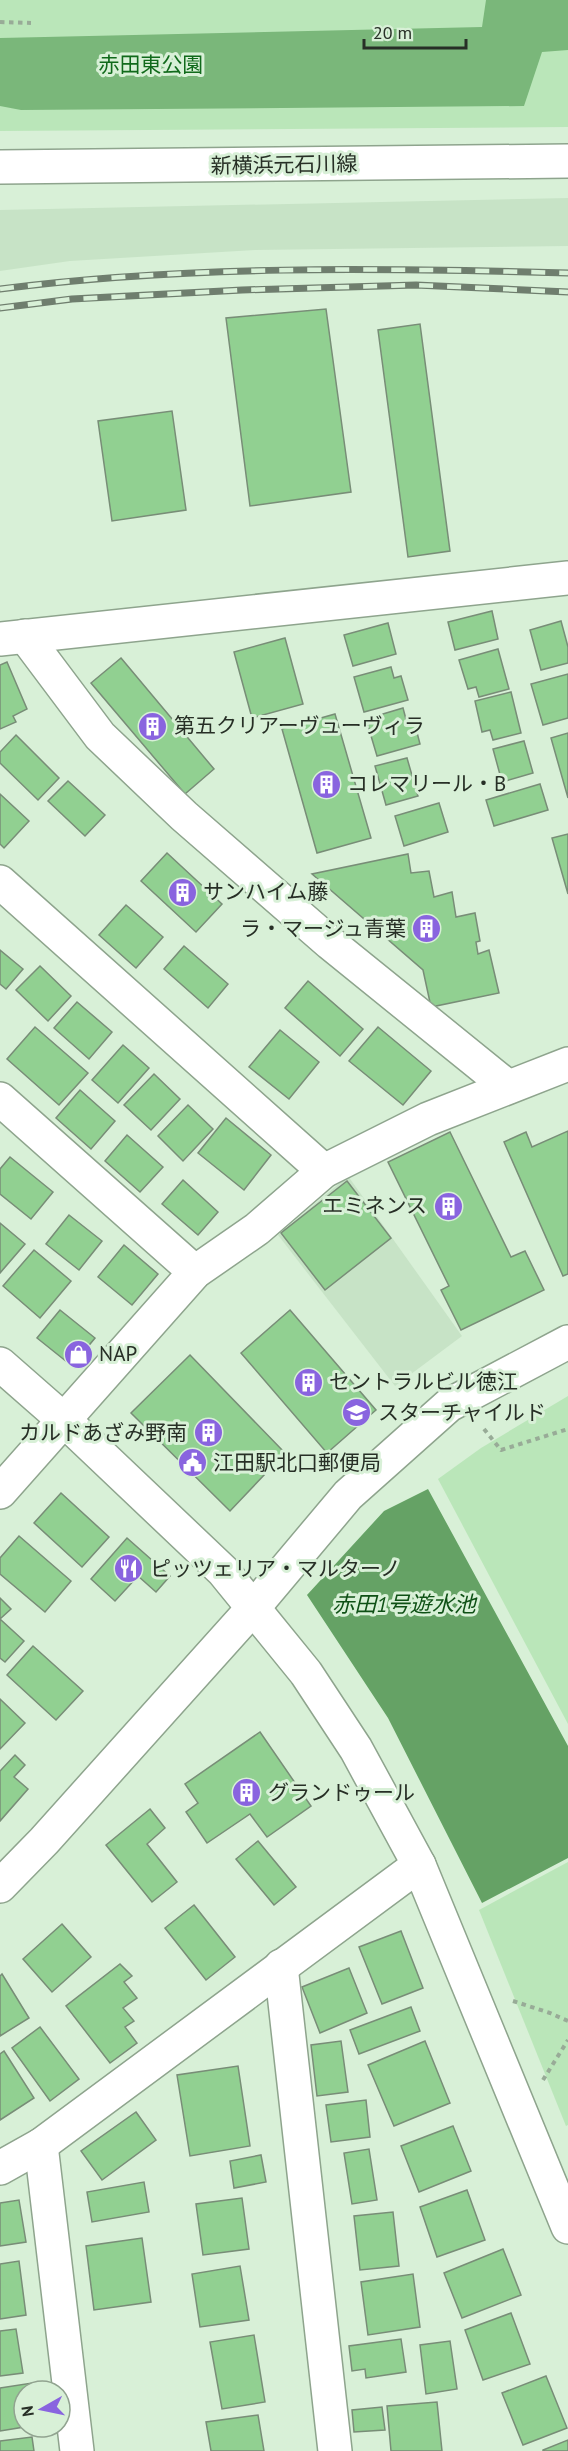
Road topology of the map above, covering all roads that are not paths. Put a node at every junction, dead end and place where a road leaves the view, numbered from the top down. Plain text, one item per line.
1 (568, 161) edge
2 (0, 167) edge
3 (568, 578) edge
4 (12, 638) edge
5 (0, 882) edge
6 (568, 1064) edge
7 (508, 1086) junction
8 (0, 1099) edge
9 (324, 1171) junction
10 (195, 1272) junction
11 (568, 1342) edge
12 (0, 1364) edge
13 (65, 1421) junction
14 (0, 1492) edge
15 (254, 1607) junction
16 (419, 1865) junction
17 (0, 1886) edge
18 (281, 1966) junction
19 (41, 2145) junction
20 (0, 2168) edge
21 (568, 2227) edge
22 (77, 2451) edge
23 (335, 2451) edge

1 - 2 street, 新横浜元石川線
3 - 4 street
4 - 7 street
5 - 9 street
6 - 7 street
7 - 9 street
8 - 10 street
9 - 10 street
10 - 13 street
11 - 15 street
12 - 13 street
13 - 14 street
13 - 15 street
15 - 16 street
15 - 17 street
16 - 18 street
16 - 21 street
18 - 19 street
18 - 23 street
19 - 20 street
19 - 22 street

